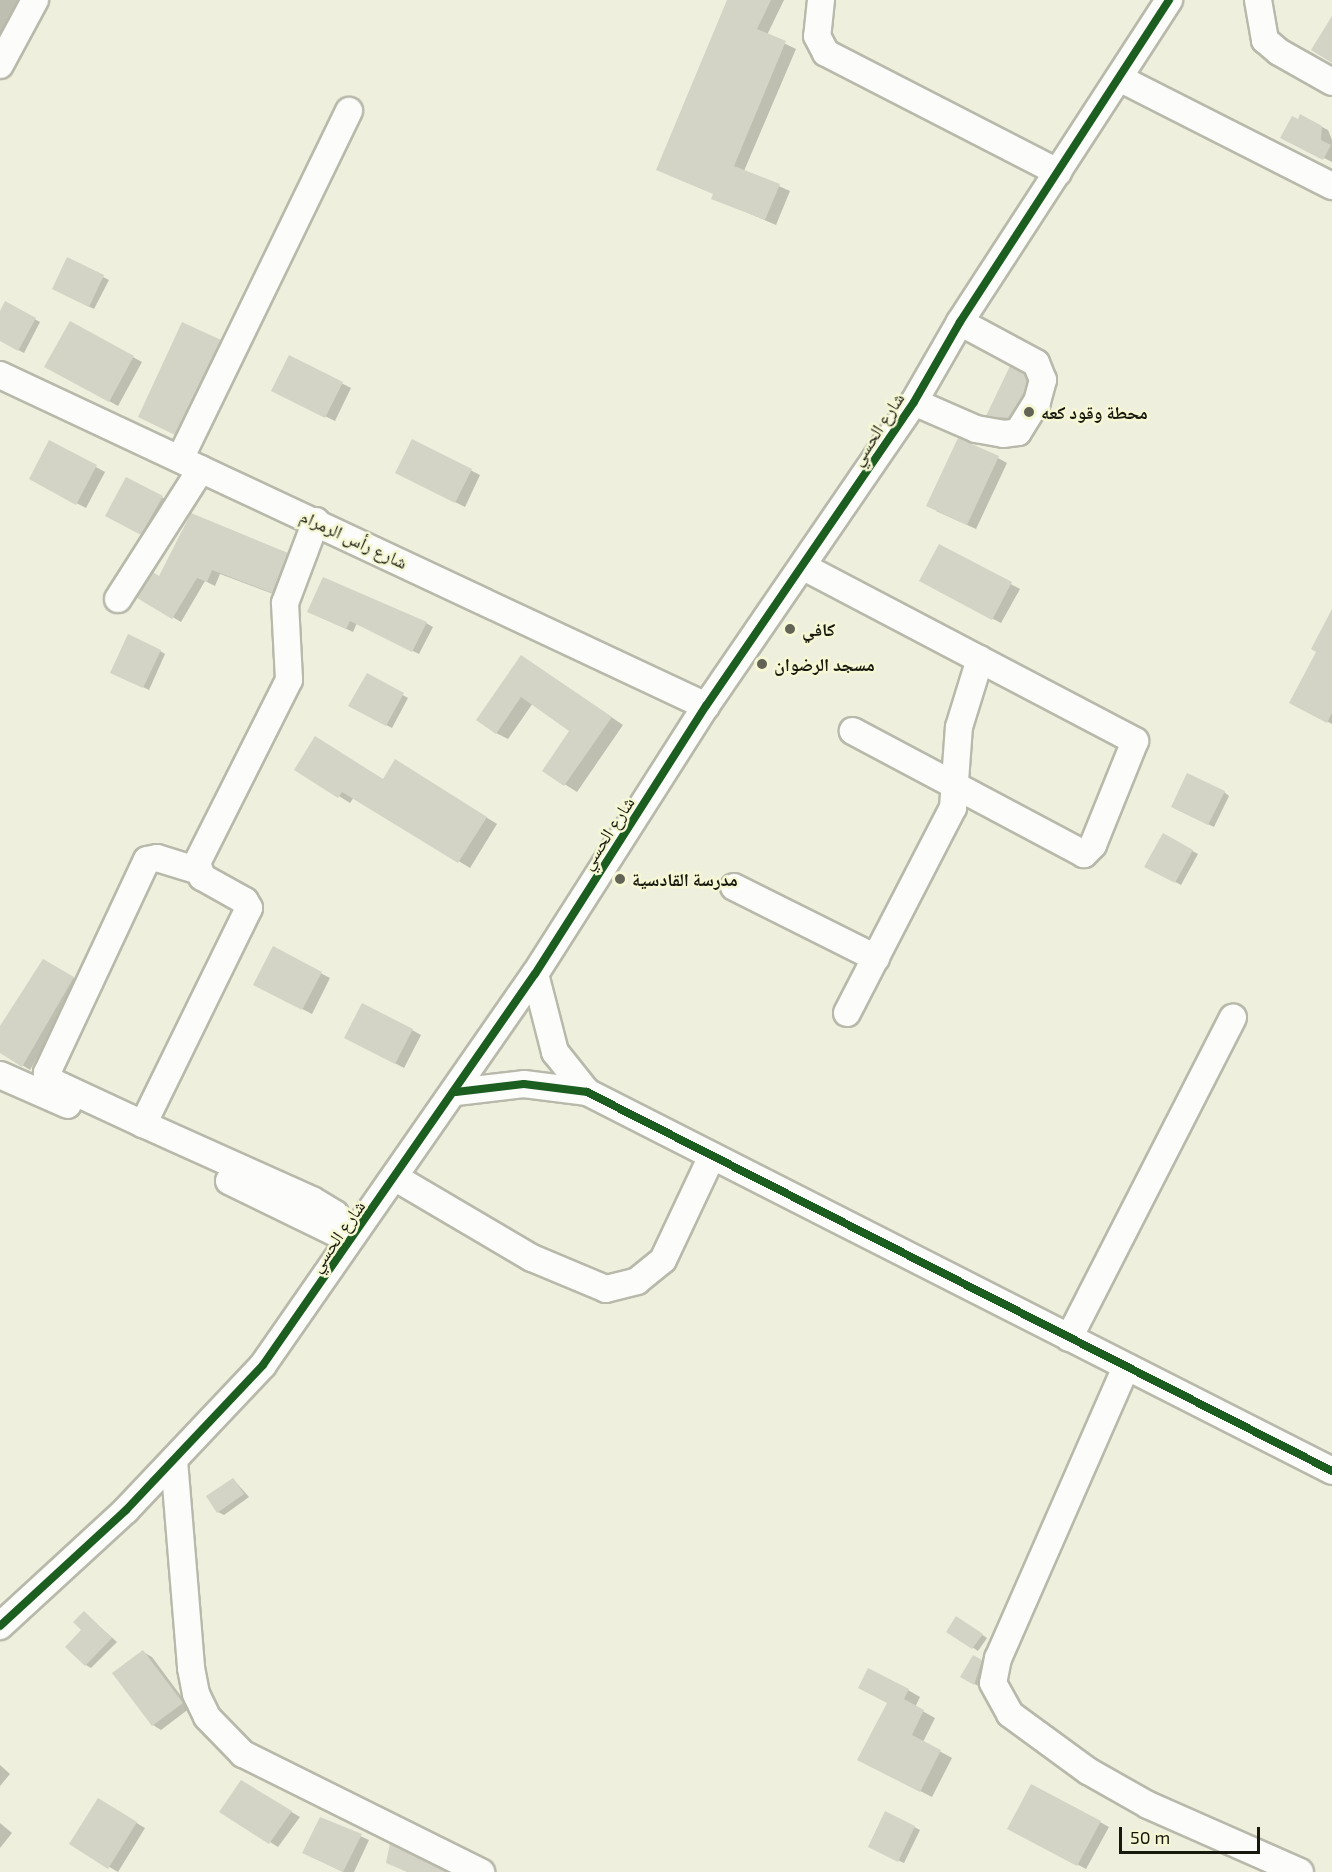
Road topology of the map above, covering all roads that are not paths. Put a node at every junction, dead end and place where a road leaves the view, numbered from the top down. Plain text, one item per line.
1 (35, 0) edge
2 (821, 0) edge
3 (1168, 0) edge
4 (1258, 0) edge
5 (0, 65) edge
6 (1119, 78) junction
7 (1332, 82) edge
8 (349, 111) dead end
9 (1058, 172) junction
10 (1332, 186) edge
11 (960, 322) junction
12 (0, 375) edge
13 (914, 402) junction
14 (191, 464) junction
15 (316, 521) junction
16 (804, 567) junction
17 (118, 599) dead end
18 (980, 659) junction
19 (706, 706) junction
20 (853, 731) dead end
21 (956, 785) junction
22 (196, 870) junction
23 (734, 887) dead end
24 (876, 958) junction
25 (535, 974) junction
26 (848, 1012) dead end
27 (1233, 1018) dead end
28 (0, 1075) edge
29 (456, 1092) junction
30 (587, 1092) junction
31 (84, 1105) junction
32 (143, 1124) junction
33 (712, 1156) junction
34 (396, 1178) junction
35 (346, 1238) junction
36 (1069, 1338) junction
37 (1126, 1367) junction
38 (174, 1460) junction
39 (1332, 1471) edge
40 (0, 1626) edge
41 (481, 1872) edge
42 (1300, 1872) edge

1 - 5 street
2 - 9 street
3 - 6 street, شارع الحسي
4 - 7 street
6 - 9 street, شارع الحسي
6 - 10 street
8 - 14 street
9 - 11 street, شارع الحسي
11 - 13 street, شارع الحسي
11 - 13 street
12 - 14 street, شارع رأس الرمرام
13 - 16 street, شارع الحسي
14 - 15 street, شارع رأس الرمرام
14 - 17 street
15 - 19 street, شارع رأس الرمرام
15 - 22 street
16 - 18 street
16 - 19 street, شارع الحسي
18 - 21 street
18 - 21 street
19 - 25 street, شارع الحسي
20 - 21 street
21 - 24 street
22 - 31 street
22 - 32 street
23 - 24 street
24 - 26 street
25 - 29 street, شارع الحسي
25 - 30 street
27 - 36 street
28 - 31 street
29 - 30 street
29 - 34 street, شارع الحسي
30 - 33 street
31 - 32 street
31 - 35 street
32 - 35 street
33 - 34 street
33 - 36 street
34 - 35 street, شارع الحسي
35 - 38 street, شارع الحسي
36 - 37 street
37 - 39 street
37 - 42 street
38 - 40 street, شارع الحسي
38 - 41 street

